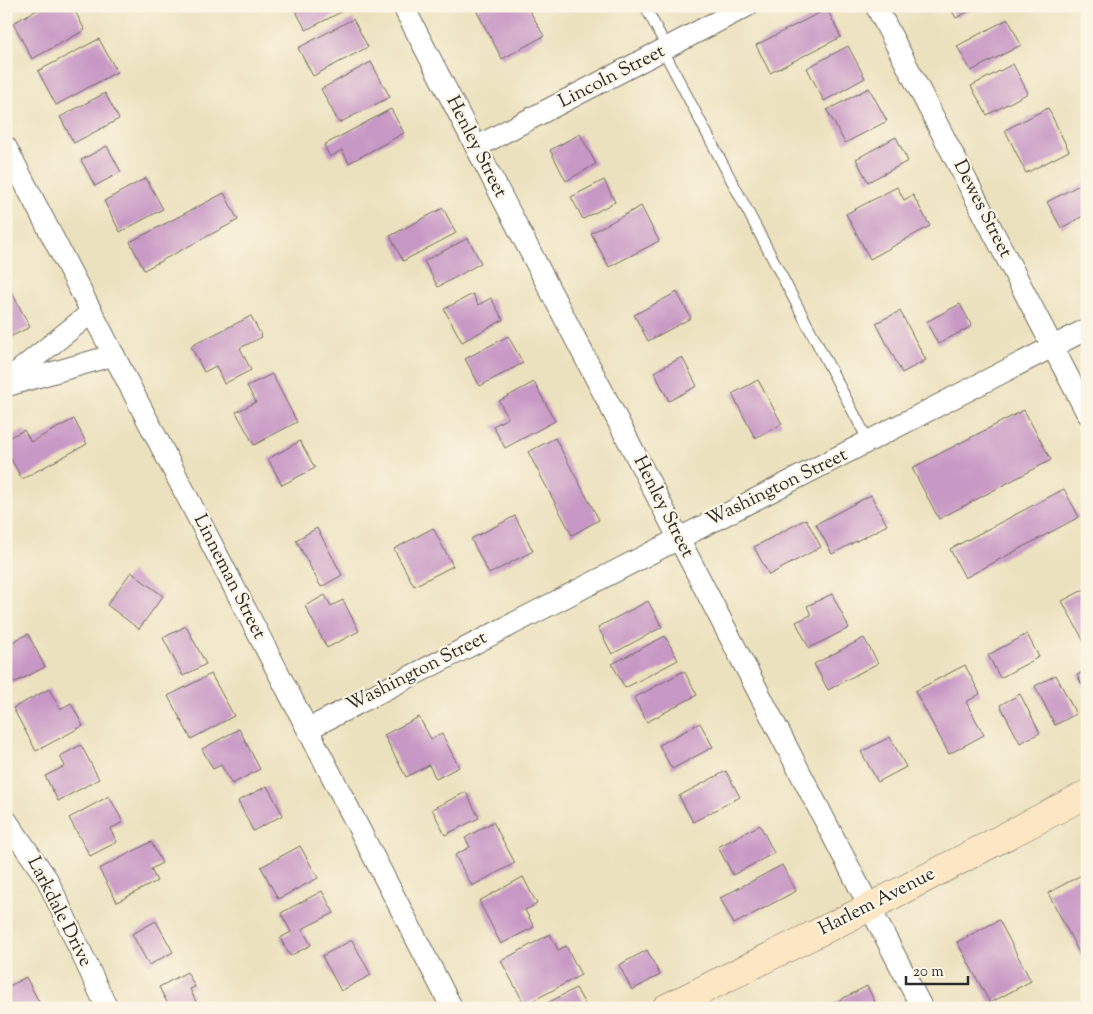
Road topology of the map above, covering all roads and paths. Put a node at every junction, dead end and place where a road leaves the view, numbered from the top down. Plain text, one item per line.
1 (403, 6) edge
2 (645, 6) edge
3 (747, 6) edge
4 (876, 6) edge
5 (665, 49) junction
6 (6, 147) edge
7 (476, 147) junction
8 (92, 312) junction
9 (1087, 329) edge
10 (1053, 347) junction
11 (114, 355) junction
12 (6, 381) edge
13 (6, 386) edge
14 (1087, 413) edge
15 (869, 442) junction
16 (678, 537) junction
17 (308, 728) junction
18 (1087, 794) edge
19 (6, 820) edge
20 (870, 907) junction
21 (107, 1008) edge
22 (452, 1008) edge
23 (666, 1008) edge
24 (922, 1008) edge

1 - 7 street, Henley Street
2 - 5 lane
3 - 5 street, Lincoln Street
4 - 10 street, Dewes Street
5 - 7 street, Lincoln Street
5 - 15 lane
6 - 8 street, Linneman Street
7 - 16 street, Henley Street
8 - 11 street, Linneman Street
8 - 12 street
9 - 10 street, Washington Street
10 - 14 street, Dewes Street
10 - 15 street, Washington Street
11 - 13 street
11 - 17 street, Linneman Street
15 - 16 street, Washington Street
16 - 17 street, Washington Street
16 - 20 street, Henley Street
17 - 22 street, Linneman Street
18 - 20 main road, Harlem Avenue
19 - 21 street, Larkdale Drive
20 - 23 main road, Harlem Avenue
20 - 24 street, Henley Street

